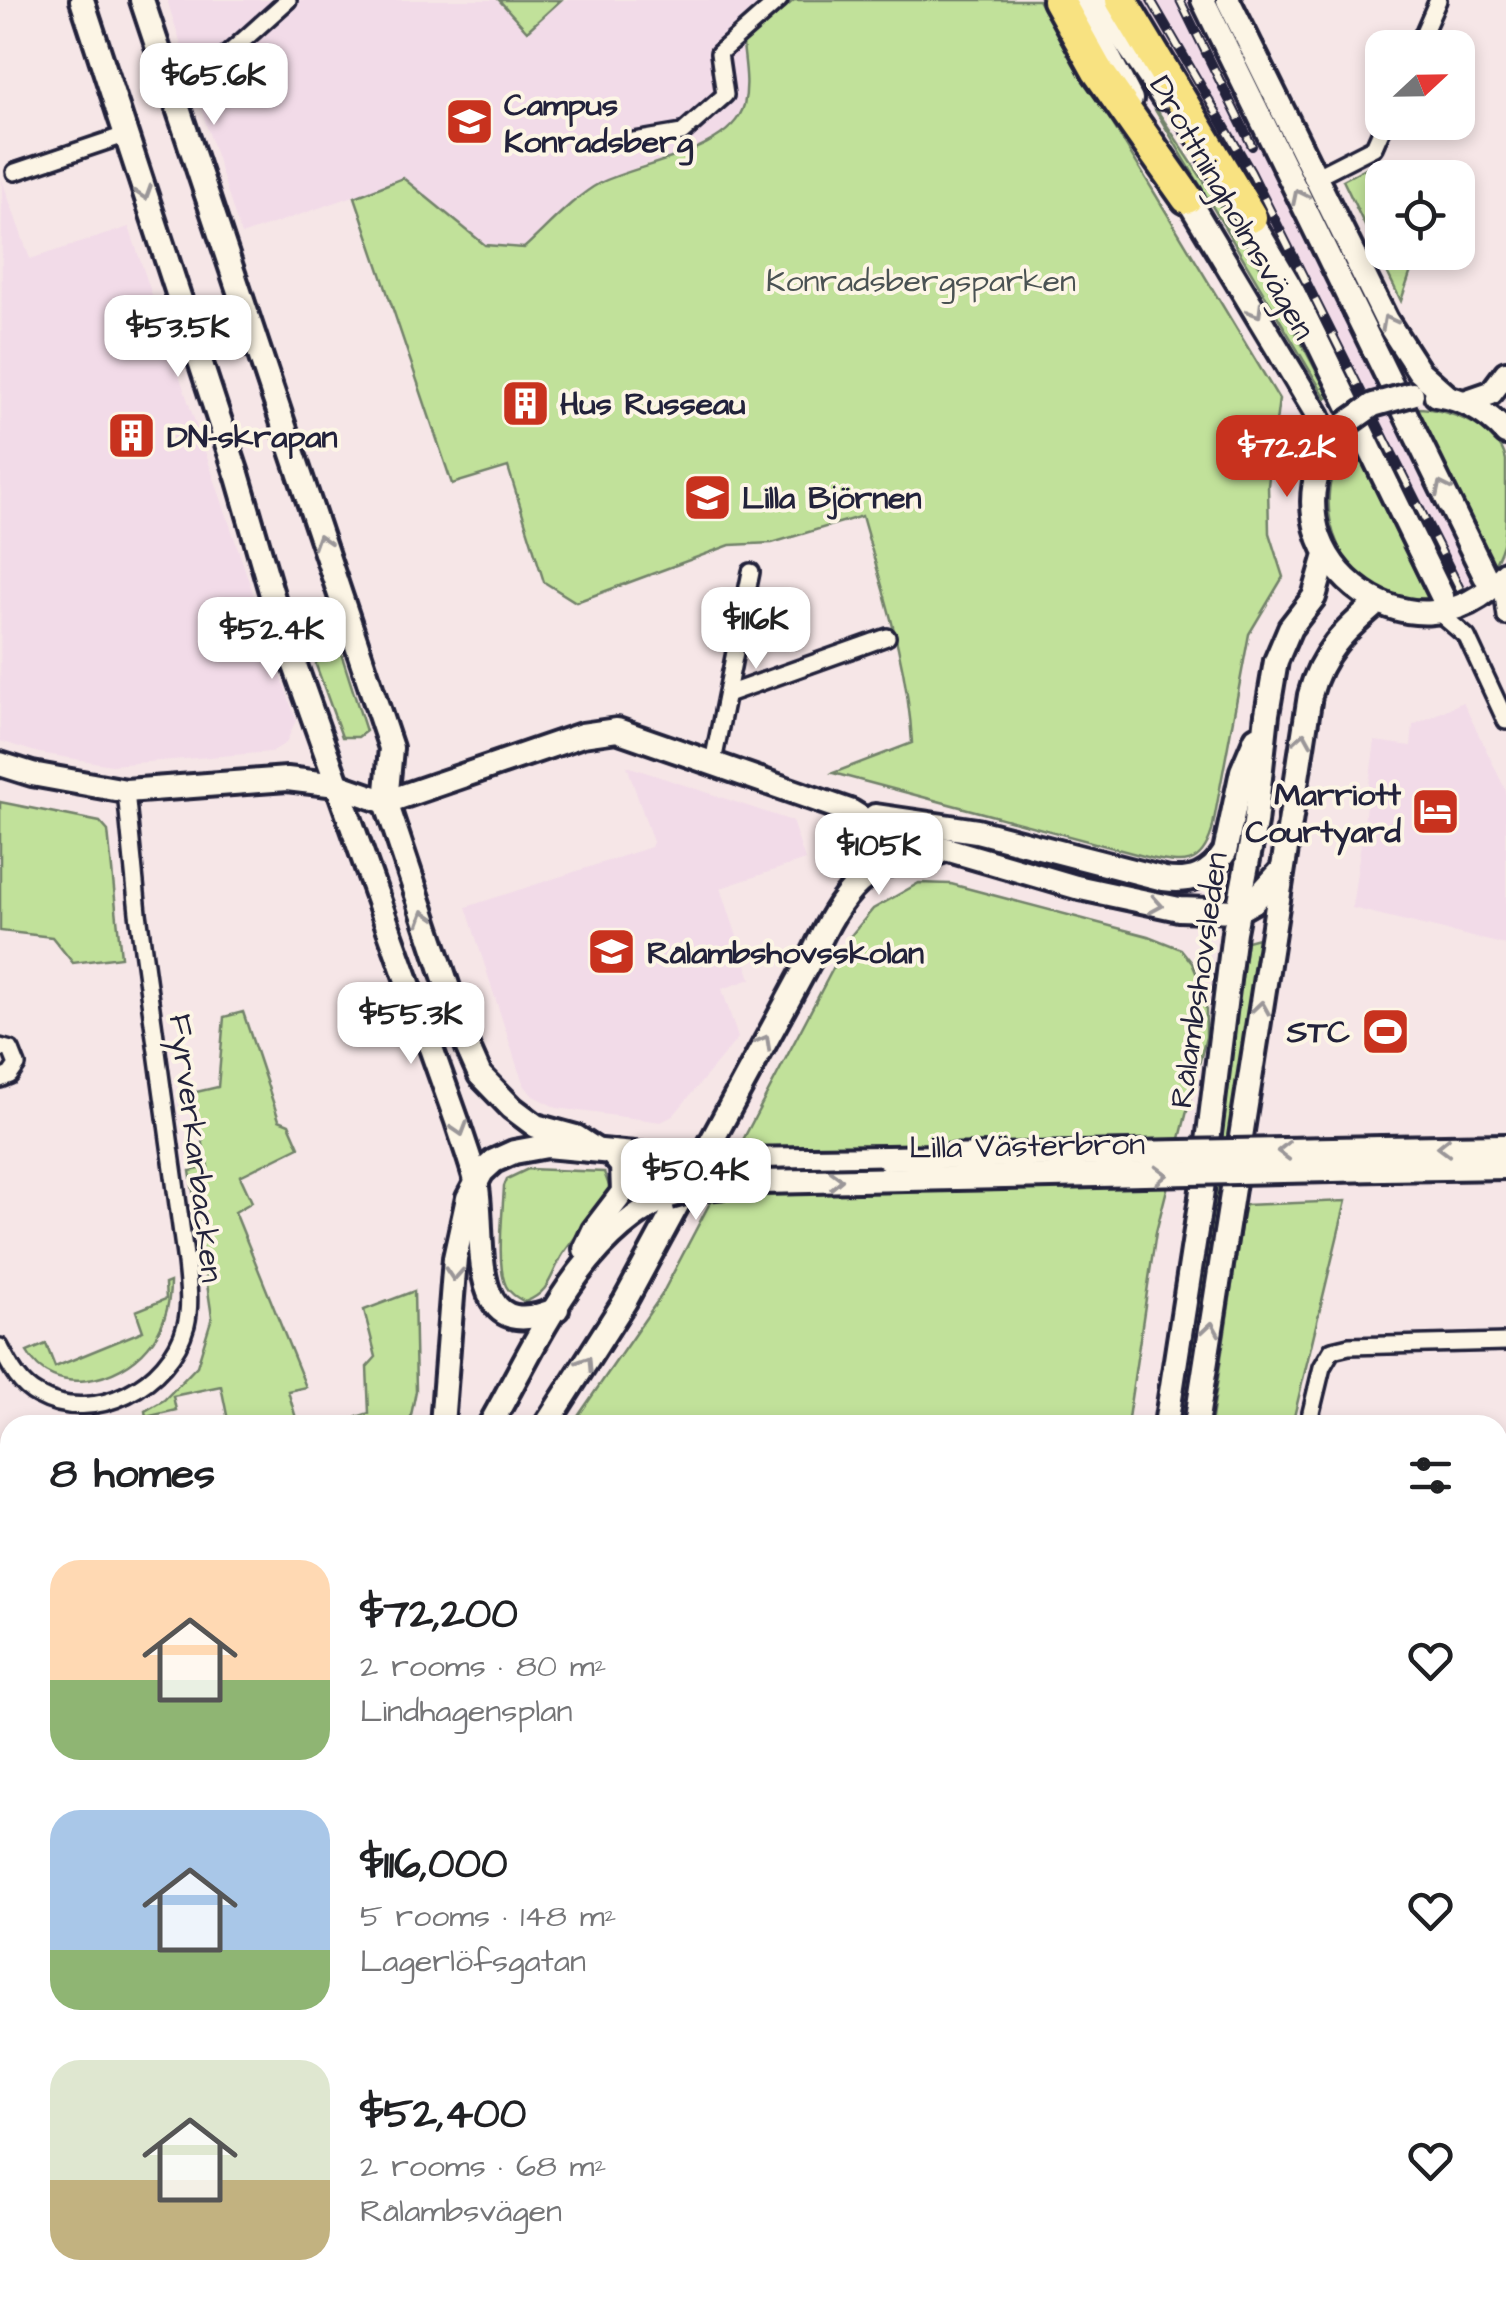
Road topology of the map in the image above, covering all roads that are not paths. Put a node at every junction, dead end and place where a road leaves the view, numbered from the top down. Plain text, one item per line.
1 (82, 0) edge
2 (142, 0) edge
3 (288, 0) edge
4 (778, 0) edge
5 (1058, 0) edge
6 (1079, 0) edge
7 (1097, 0) edge
8 (1121, 0) edge
9 (1204, 0) edge
10 (1228, 0) edge
11 (1438, 0) edge
12 (1425, 30) edge
13 (175, 94) junction
14 (125, 135) junction
15 (1377, 140) edge
16 (634, 141) dead end
17 (14, 172) dead end
18 (1315, 177) junction
19 (1186, 198) junction
20 (1251, 216) junction
21 (1506, 373) edge
22 (1457, 400) junction
23 (1506, 433) edge
24 (1328, 447) junction
25 (1326, 555) junction
26 (751, 572) dead end
27 (1497, 576) edge
28 (342, 602) junction
29 (1377, 603) junction
30 (1440, 604) junction
31 (1506, 618) edge
32 (281, 626) junction
33 (887, 638) dead end
34 (730, 693) junction
35 (1267, 714) junction
36 (1506, 721) edge
37 (713, 762) junction
38 (0, 764) edge
39 (337, 785) junction
40 (126, 791) junction
41 (386, 802) junction
42 (852, 812) junction
43 (971, 856) junction
44 (366, 857) junction
45 (1246, 866) junction
46 (1282, 870) junction
47 (1237, 911) junction
48 (0, 1047) edge
49 (0, 1079) edge
50 (1506, 1146) edge
51 (604, 1152) junction
52 (1382, 1159) junction
53 (1506, 1167) edge
54 (476, 1180) junction
55 (578, 1272) junction
56 (557, 1309) junction
57 (1506, 1342) edge
58 (0, 1347) edge
59 (443, 1415) edge
60 (496, 1415) edge
61 (552, 1415) edge
62 (1168, 1415) edge
63 (1198, 1415) edge
64 (1310, 1415) edge

1 - 14 main road
2 - 13 main road
3 - 13 street
4 - 16 street
5 - 19 highway
6 - 19 main road, Drottningholmsvägen
7 - 20 main road, Drottningholmsvägen
8 - 20 highway
27 -> 9 main road, Drottningholmsvägen
10 - 18 main road
11 - 12 street
28 -> 13 main road
14 - 17 street
14 -> 32 main road
15 - 18 street
22 -> 18 main road
19 -> 24 main road, Drottningholmsvägen
20 - 30 main road, Drottningholmsvägen
21 - 22 main road
22 - 23 main road
22 - 24 main road, bridge
24 - 25 main road
25 - 29 main road
25 - 35 main road, Rålambshovsleden
26 - 34 street
27 - 30 main road
27 - 31 street, Drottningholmsvägen
28 - 32 main road
28 - 41 main road
29 - 30 main road
46 -> 29 main road, Rålambshovsleden
30 - 36 street, Drottningholmsvägen
32 - 39 main road
33 - 34 street
34 - 37 street
35 - 42 main road
35 - 45 main road, Rålambshovsleden
37 - 41 main road
37 - 42 main road
38 - 40 main road
39 - 40 main road
39 - 41 main road
39 - 44 main road
40 - 58 street, Fyrverkarbacken
41 - 44 main road
51 -> 41 main road
42 - 43 main road
43 -> 47 main road
61 -> 43 main road
44 -> 54 main road
45 - 46 main road
45 - 47 main road, Rålambshovsleden
46 - 47 main road
63 -> 46 main road, Rålambshovsleden
47 - 62 main road, Rålambshovsleden
48 - 49 street
50 -> 52 main road, Lilla Västerbron
52 -> 51 main road, Lilla Västerbron, bridge
51 - 54 main road, Lilla Västerbron
51 - 55 main road
52 - 53 main road, Lilla Västerbron
55 -> 52 main road, Lilla Västerbron, bridge
54 - 56 main road
54 -> 59 main road
55 - 56 main road
56 - 60 main road
57 - 64 street

